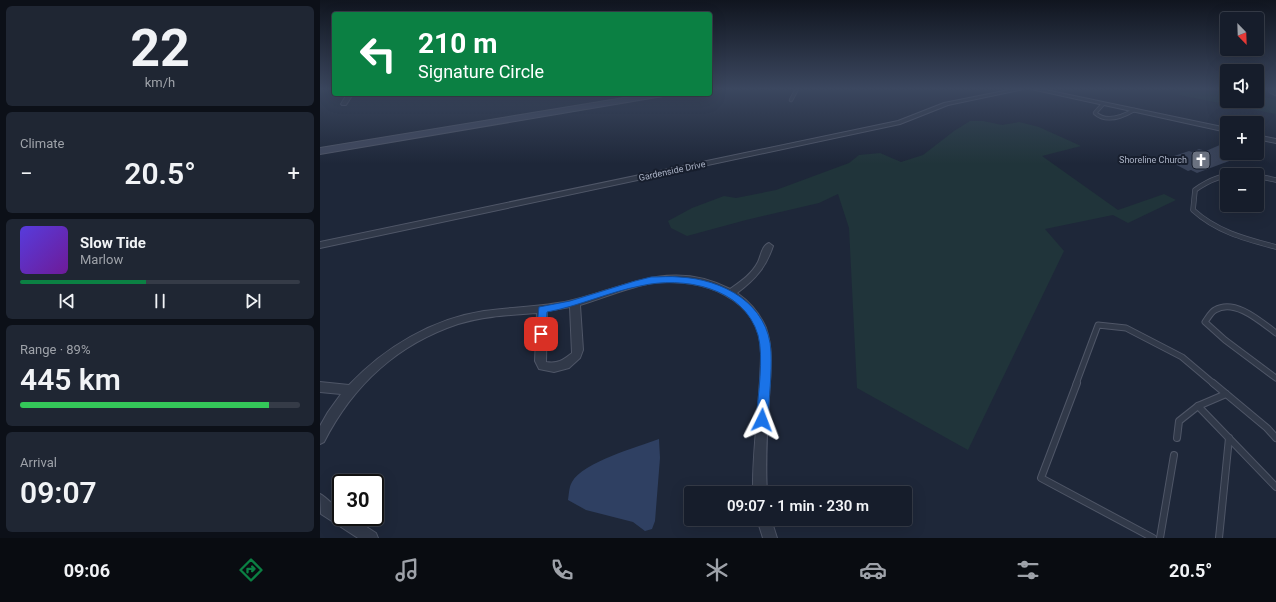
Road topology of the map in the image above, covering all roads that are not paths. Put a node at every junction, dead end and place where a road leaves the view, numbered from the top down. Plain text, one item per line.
1 (542, 114) edge
2 (920, 114) edge
3 (1096, 114) edge
4 (1124, 114) edge
5 (1153, 114) edge
6 (1220, 128) edge
7 (1264, 138) edge
8 (1276, 141) edge
9 (320, 151) edge
10 (1220, 177) edge
11 (1264, 177) edge
12 (1276, 180) edge
13 (320, 245) edge
14 (769, 246) dead end
15 (1276, 247) edge
16 (730, 294) junction
17 (575, 303) junction
18 (542, 309) junction
19 (1276, 333) edge
20 (1276, 378) edge
21 (320, 387) edge
22 (350, 390) junction
23 (1226, 394) junction
24 (1198, 406) junction
25 (320, 438) edge
26 (1177, 438) dead end
27 (1229, 438) junction
28 (1276, 438) edge
29 (1174, 455) dead end
30 (760, 486) edge
31 (1276, 487) edge
32 (320, 501) edge
33 (766, 526) edge
34 (371, 538) edge
35 (770, 538) edge
36 (1153, 538) edge
37 (1160, 538) edge
38 (1219, 538) edge

1 - 9 main road
2 - 13 street, Gardenside Drive
3 - 4 lane
5 - 6 street
7 - 8 street
10 - 15 lane
11 - 12 lane
14 - 16 street
16 - 17 street
16 - 30 street
17 - 18 street
17 - 18 street
18 - 22 street
19 - 20 lane
21 - 22 street
22 - 25 street
23 - 24 lane
23 - 28 lane
23 - 36 lane
24 - 26 lane
24 - 27 lane
27 - 31 lane
27 - 38 lane
29 - 37 lane
32 - 34 street
33 - 35 street

